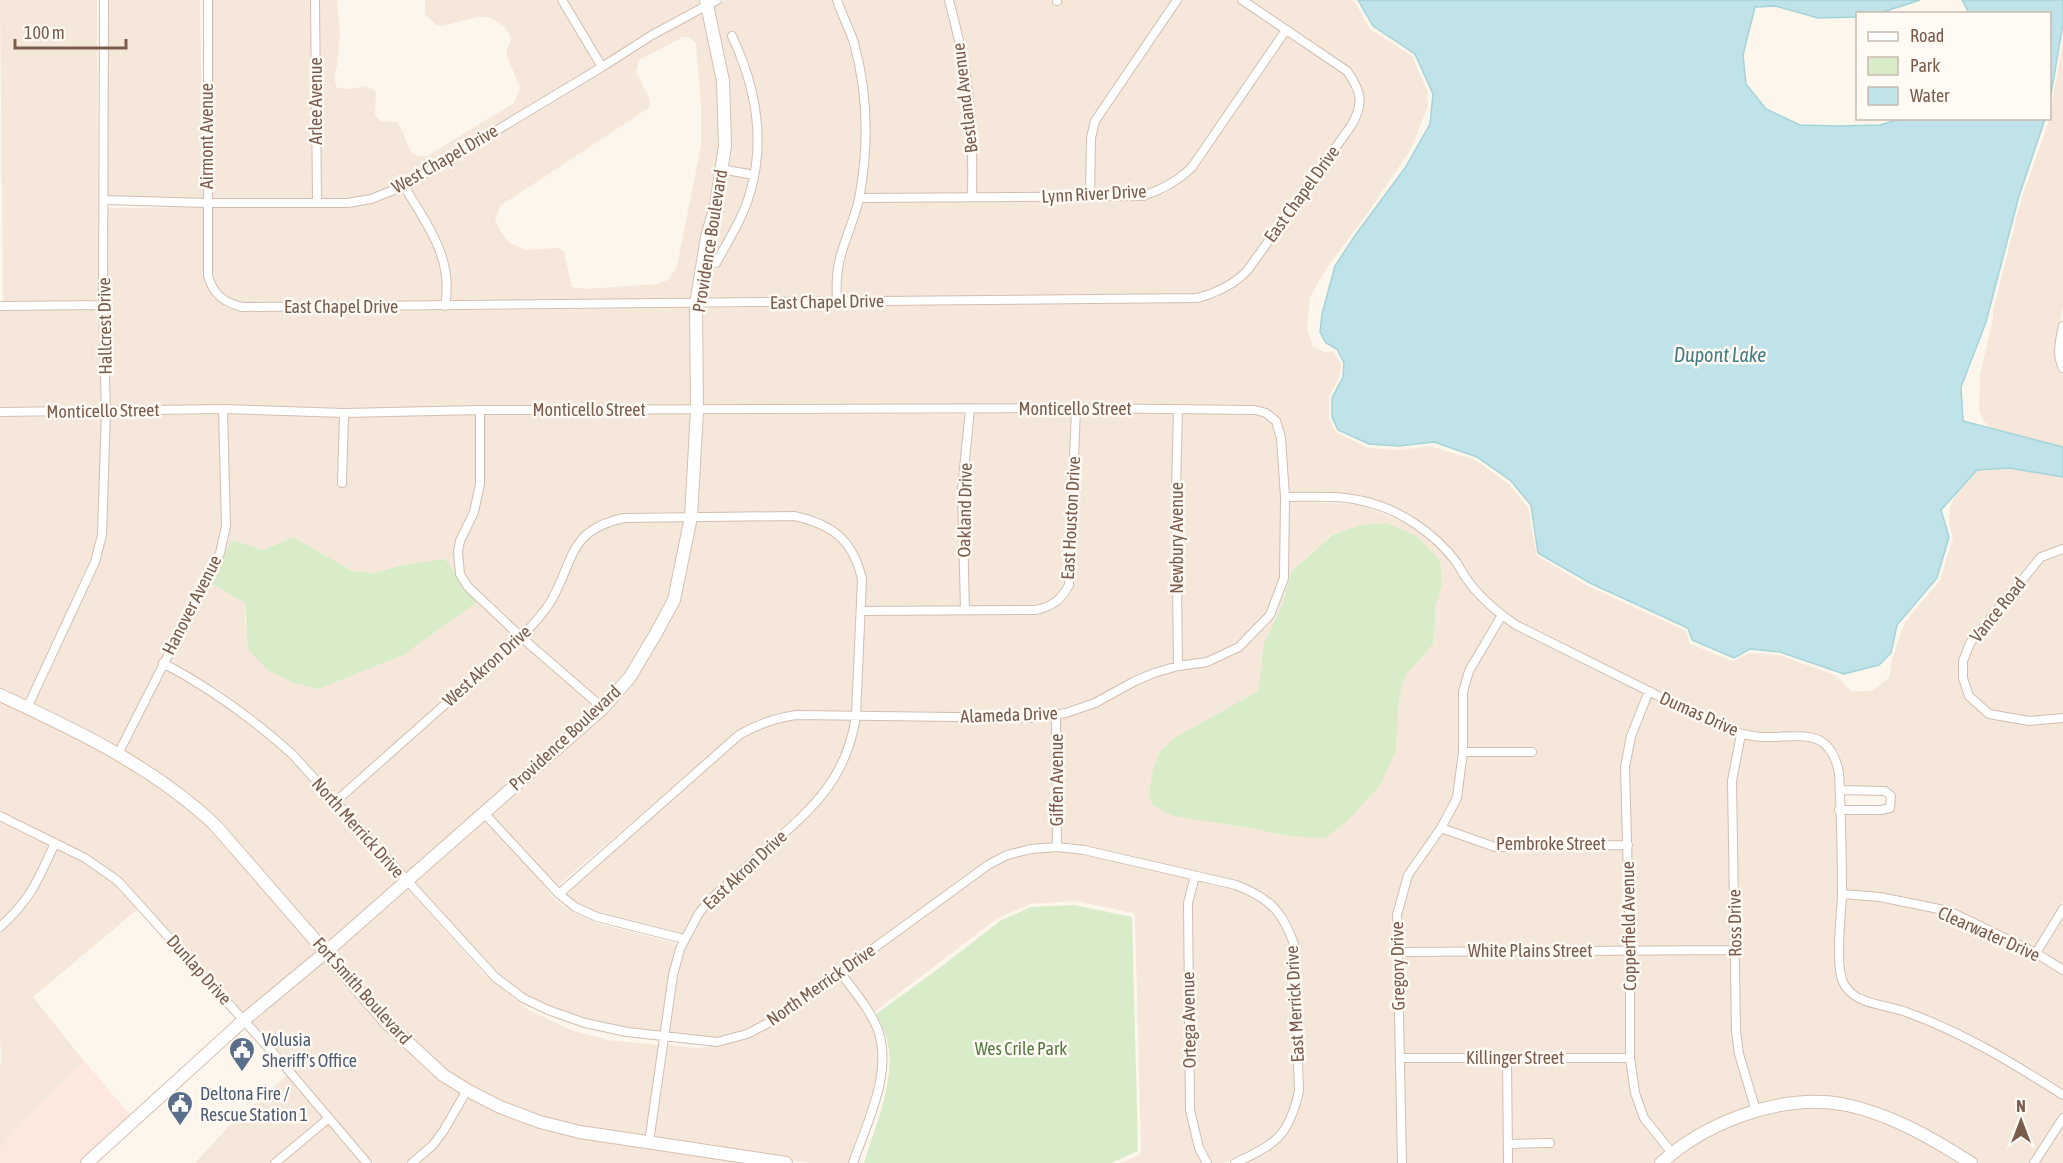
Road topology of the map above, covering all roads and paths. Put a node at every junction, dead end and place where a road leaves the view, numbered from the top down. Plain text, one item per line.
1 (104, 0) edge
2 (208, 0) edge
3 (315, 0) edge
4 (562, 0) edge
5 (837, 0) edge
6 (949, 0) edge
7 (1177, 0) edge
8 (1242, 0) edge
9 (710, 2) edge
10 (1286, 30) junction
11 (732, 36) dead end
12 (602, 67) junction
13 (721, 169) junction
14 (754, 175) junction
15 (404, 186) junction
16 (1090, 196) junction
17 (972, 197) junction
18 (859, 198) junction
19 (105, 201) junction
20 (317, 202) junction
21 (207, 203) junction
22 (716, 264) dead end
23 (208, 273) joint
24 (837, 302) junction
25 (696, 304) junction
26 (103, 305) junction
27 (0, 306) edge
28 (445, 306) junction
29 (2063, 326) edge
30 (2063, 368) edge
31 (1076, 408) junction
32 (223, 409) junction
33 (970, 409) junction
34 (1178, 409) junction
35 (480, 410) junction
36 (697, 410) junction
37 (0, 412) edge
38 (106, 412) junction
39 (344, 413) junction
40 (342, 483) dead end
41 (1285, 496) junction
42 (691, 517) junction
43 (2063, 549) edge
44 (965, 610) junction
45 (861, 611) junction
46 (1502, 615) junction
47 (521, 637) junction
48 (163, 663) junction
49 (1178, 666) junction
50 (1649, 691) junction
51 (0, 695) edge
52 (27, 708) junction
53 (603, 708) junction
54 (1056, 714) junction
55 (856, 716) junction
56 (2063, 718) edge
57 (1741, 734) junction
58 (1463, 752) junction
59 (1532, 752) dead end
60 (118, 754) junction
61 (1840, 790) junction
62 (335, 802) junction
63 (1839, 810) junction
64 (484, 813) junction
65 (0, 816) edge
66 (1441, 828) junction
67 (56, 843) junction
68 (1628, 844) junction
69 (1057, 847) junction
70 (1195, 876) junction
71 (405, 881) junction
72 (559, 894) junction
73 (1842, 894) junction
74 (2063, 909) edge
75 (0, 927) edge
76 (684, 939) junction
77 (1736, 950) junction
78 (1630, 951) junction
79 (326, 952) junction
80 (1397, 952) junction
81 (2036, 953) junction
82 (2063, 970) edge
83 (840, 972) junction
84 (244, 1020) junction
85 (665, 1037) junction
86 (1507, 1057) junction
87 (1400, 1058) junction
88 (1630, 1058) junction
89 (467, 1090) junction
90 (2063, 1095) edge
91 (1756, 1111) junction
92 (329, 1118) junction
93 (2063, 1118) edge
94 (649, 1142) junction
95 (1550, 1143) dead end
96 (1508, 1144) junction
97 (1672, 1153) junction
98 (749, 1160) edge
99 (87, 1163) edge
100 (275, 1163) edge
101 (367, 1163) edge
102 (412, 1163) edge
103 (786, 1163) edge
104 (853, 1163) edge
105 (1207, 1163) edge
106 (1235, 1163) edge
107 (1402, 1163) edge
108 (1508, 1163) edge
109 (1661, 1163) edge
110 (1971, 1163) edge
111 (2034, 1163) edge

1 - 19 street, Hallcrest Drive
2 - 21 street, Airmont Avenue
3 - 20 street, Arlee Avenue
4 - 12 street
5 - 18 street
6 - 17 street, Bestland Avenue
7 - 16 street
8 - 10 street
9 - 12 street, West Chapel Drive
9 - 13 main road, Providence Boulevard
10 - 16 street, Lynn River Drive
10 - 24 street, East Chapel Drive
11 - 14 street, Providence Boulevard
12 - 15 street, West Chapel Drive
13 - 14 street
13 - 25 main road, Providence Boulevard
14 - 22 street, Providence Boulevard
15 - 20 street, West Chapel Drive
15 - 28 street
16 - 17 street, Lynn River Drive
17 - 18 street, Lynn River Drive
18 - 24 street
19 - 21 street, West Chapel Drive
19 - 26 street, Hallcrest Drive
20 - 21 street, West Chapel Drive
21 - 23 street, Airmont Avenue
23 - 28 street, East Chapel Drive
24 - 25 street, East Chapel Drive
25 - 28 street, East Chapel Drive
25 - 36 main road, Providence Boulevard
26 - 27 street
26 - 38 street, Hallcrest Drive
29 - 30 street
31 - 33 street, Monticello Street
31 - 34 street, Monticello Street
31 - 44 street, East Houston Drive
32 - 38 street, Monticello Street
32 - 39 street, Monticello Street
32 - 48 street, Hanover Avenue
33 - 36 street, Monticello Street
33 - 44 street, Oakland Drive
34 - 41 street, Alameda Drive
34 - 49 street, Newbury Avenue
35 - 36 street, Monticello Street
35 - 39 street, Monticello Street
35 - 47 street
36 - 42 main road, Providence Boulevard
37 - 38 street, Monticello Street
38 - 52 street, Hallcrest Drive
39 - 40 street
41 - 46 street, Dumas Drive
41 - 49 street, Alameda Drive
42 - 45 street, West Akron Drive
42 - 47 street, West Akron Drive
42 - 53 main road, Providence Boulevard
43 - 56 street, Vance Road
44 - 45 street, East Houston Drive
45 - 55 street, East Akron Drive
46 - 50 street, Dumas Drive
46 - 58 street, Gregory Drive
47 - 53 street
47 - 62 street, West Akron Drive
48 - 60 street, Hanover Avenue
48 - 62 street, North Merrick Drive
49 - 54 street, Alameda Drive
50 - 57 street, Dumas Drive
50 - 68 street, Copperfield Avenue
51 - 52 main road, Fort Smith Boulevard
52 - 60 main road, Fort Smith Boulevard
53 - 64 main road, Providence Boulevard
54 - 55 street, Alameda Drive
54 - 69 street, Giffen Avenue
55 - 72 street, Alameda Drive
55 - 76 street, East Akron Drive
57 - 61 street, Dumas Drive
57 - 77 street, Ross Drive
58 - 59 street
58 - 66 street, Gregory Drive
60 - 79 main road, Fort Smith Boulevard
61 - 63 street, Dumas Drive
61 - 63 street
62 - 71 street, North Merrick Drive
63 - 73 street, Dumas Drive
64 - 71 main road, Providence Boulevard
64 - 72 street
65 - 67 street, Dunlap Drive
66 - 68 street, Pembroke Street
66 - 80 street, Gregory Drive
67 - 75 street
67 - 84 street, Dunlap Drive
68 - 78 street, Copperfield Avenue
69 - 70 street, North Merrick Drive
69 - 83 street, North Merrick Drive
70 - 105 street, Ortega Avenue
70 - 106 street, East Merrick Drive
71 - 79 main road, Providence Boulevard
71 - 85 street, North Merrick Drive
72 - 76 street
73 - 81 street, Clearwater Drive
73 - 90 street, Dumas Drive
74 - 81 street
76 - 85 street, East Akron Drive
77 - 78 street, White Plains Street
77 - 91 street, Ross Drive
78 - 80 street, White Plains Street
78 - 88 street, Copperfield Avenue
79 - 84 main road, Providence Boulevard
79 - 89 main road, Fort Smith Boulevard
80 - 87 street, Gregory Drive
81 - 82 street, Clearwater Drive
83 - 85 street, North Merrick Drive
83 - 104 street
84 - 92 street, Dunlap Drive
84 - 99 main road, Providence Boulevard
85 - 94 street, East Akron Drive
86 - 87 street, Killinger Street
86 - 88 street, Killinger Street
86 - 96 street
87 - 107 street, Gregory Drive
88 - 97 street, Copperfield Avenue
89 - 94 main road, Fort Smith Boulevard
89 - 102 street
91 - 97 main road
91 - 110 main road
92 - 100 street
92 - 101 street, Dunlap Drive
93 - 111 street
94 - 98 main road, Fort Smith Boulevard
95 - 96 street
96 - 108 street
97 - 109 main road
98 - 103 main road, Fort Smith Boulevard

